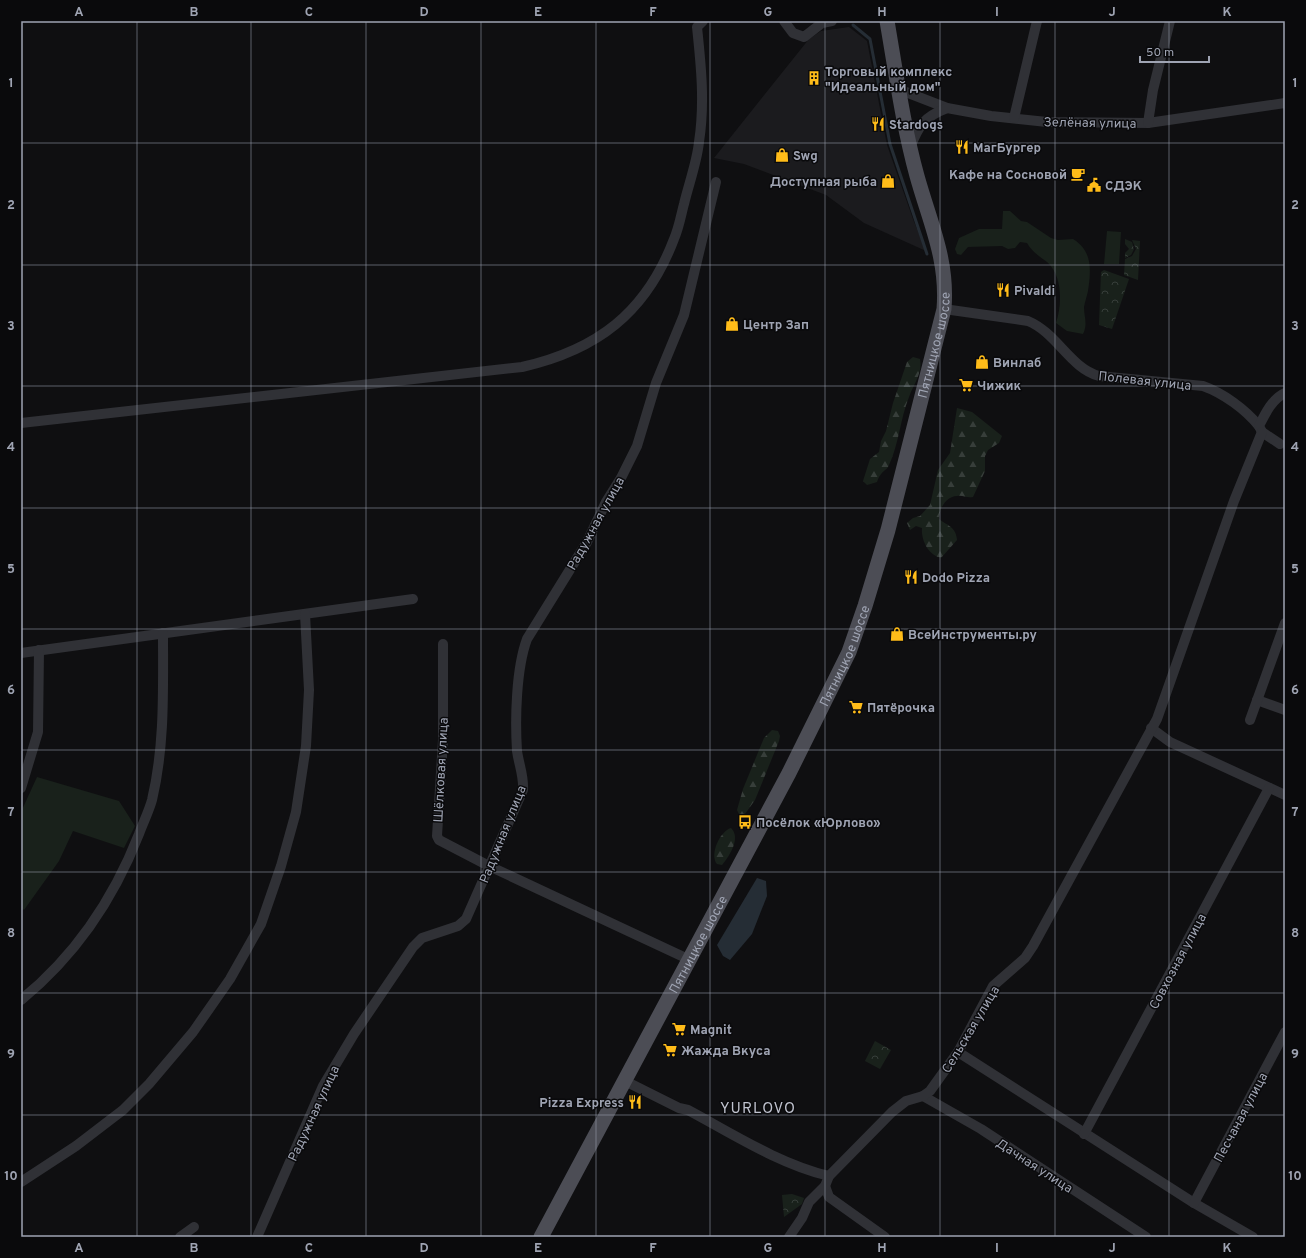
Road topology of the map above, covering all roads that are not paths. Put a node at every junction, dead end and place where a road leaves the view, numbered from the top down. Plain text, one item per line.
1 (703, 21) edge
2 (784, 21) edge
3 (832, 21) edge
4 (887, 21) edge
5 (1037, 21) edge
6 (1170, 21) edge
7 (898, 89) junction
8 (1285, 103) edge
9 (947, 108) junction
10 (1014, 118) junction
11 (1148, 123) junction
12 (910, 148) junction
13 (716, 182) dead end
14 (944, 309) junction
15 (1285, 393) edge
16 (21, 423) edge
17 (1260, 429) junction
18 (1280, 444) dead end
19 (413, 599) dead end
20 (305, 614) junction
21 (1285, 623) edge
22 (163, 633) junction
23 (443, 644) dead end
24 (39, 650) junction
25 (21, 653) edge
26 (1257, 700) junction
27 (1285, 710) edge
28 (1250, 720) dead end
29 (1151, 728) junction
30 (21, 788) edge
31 (1269, 788) junction
32 (1285, 796) edge
33 (489, 866) junction
34 (688, 959) junction
35 (21, 1000) edge
36 (1285, 1032) edge
37 (958, 1052) junction
38 (623, 1080) junction
39 (923, 1096) junction
40 (1084, 1134) junction
41 (829, 1176) junction
42 (21, 1182) edge
43 (825, 1186) junction
44 (1194, 1202) junction
45 (194, 1227) dead end
46 (180, 1237) edge
47 (257, 1237) edge
48 (541, 1237) edge
49 (789, 1237) edge
50 (885, 1237) edge
51 (1146, 1237) edge
52 (1253, 1237) edge

1 - 16 street
2 - 3 street
4 - 7 main road, Пятницкое шоссе
5 - 10 street
6 - 11 street
7 - 9 street, Зелёная улица
7 - 12 main road, Пятницкое шоссе
8 - 11 street, Зелёная улица
9 - 10 street, Зелёная улица
9 - 12 street
10 - 11 street, Зелёная улица
12 - 14 main road, Пятницкое шоссе
13 - 33 street, Радужная улица
14 - 17 street, Полевая улица
14 - 34 main road, Пятницкое шоссе
15 - 17 street
17 - 18 street, Полевая улица
17 - 29 street
19 - 20 street
20 - 22 street
20 - 42 street
21 - 26 street
22 - 24 street
22 - 35 street
23 - 33 street, Шёлковая улица
24 - 25 street
24 - 30 street
26 - 27 street
26 - 28 street
29 - 31 street
29 - 37 street, Сельская улица
31 - 32 street
31 - 40 street, Совхозная улица
33 - 34 street, Шёлковая улица
33 - 47 street, Радужная улица
34 - 38 main road, Пятницкое шоссе
36 - 44 street, Песчаная улица
37 - 39 street, Сельская улица
37 - 40 street
38 - 41 street
38 - 48 main road, Пятницкое шоссе
39 - 41 street, Сельская улица
39 - 51 street, Дачная улица
40 - 44 street
41 - 43 street, Сельская улица
43 - 49 street, Сельская улица
43 - 50 street
44 - 52 street
45 - 46 street

